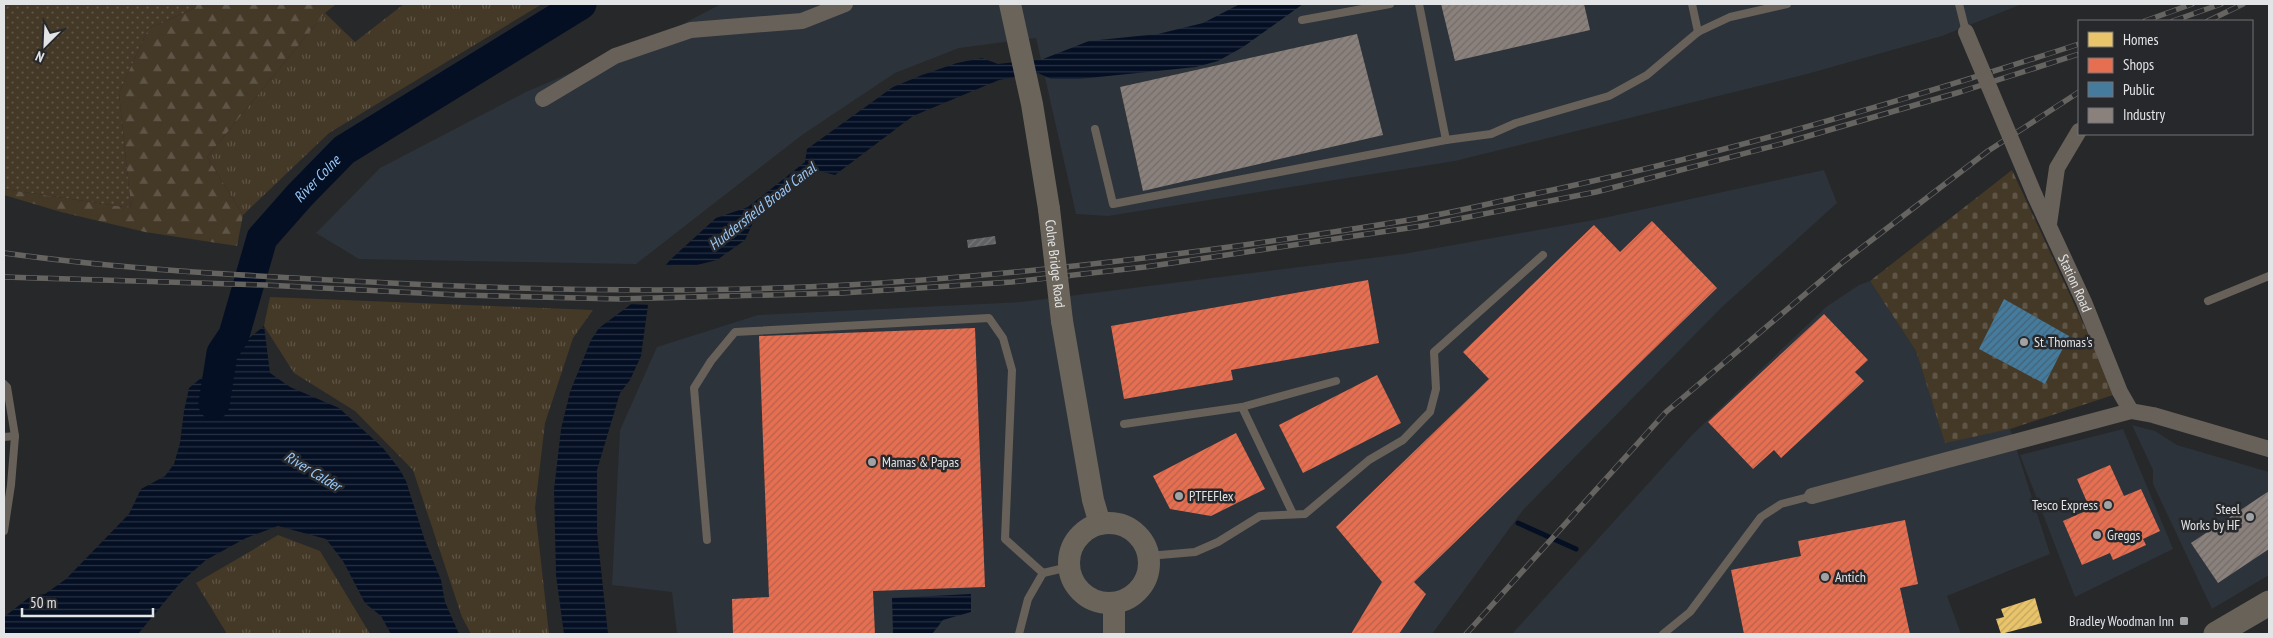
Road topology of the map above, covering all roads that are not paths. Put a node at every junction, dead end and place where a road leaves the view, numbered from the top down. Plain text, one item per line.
1 (845, 4) edge
2 (1010, 4) edge
3 (1390, 4) edge
4 (1419, 4) edge
5 (1692, 4) edge
6 (1787, 4) edge
7 (1959, 4) edge
8 (1302, 20) dead end
9 (1698, 32) junction
10 (1966, 32) joint
11 (543, 99) dead end
12 (1095, 129) dead end
13 (2078, 133) edge
14 (1446, 140) junction
15 (2049, 224) junction
16 (1543, 255) dead end
17 (2269, 276) edge
18 (2208, 301) dead end
19 (1336, 381) dead end
20 (4, 384) edge
21 (1242, 407) junction
22 (2131, 411) junction
23 (1124, 424) dead end
24 (16, 436) junction
25 (4, 437) edge
26 (2269, 449) edge
27 (1812, 496) joint
28 (1294, 514) junction
29 (1100, 524) junction
30 (4, 531) edge
31 (707, 540) dead end
32 (1148, 556) junction
33 (1069, 567) junction
34 (1043, 573) junction
35 (2269, 603) edge
36 (1114, 604) junction
37 (1018, 634) edge
38 (1114, 634) edge
39 (1663, 634) edge
40 (2216, 634) edge

1 - 11 street
2 - 29 main road, Colne Bridge Road, bridge
3 - 8 lane
4 - 14 lane
5 - 9 lane
6 - 9 lane
7 - 10 lane
9 - 14 lane
10 - 15 street, Station Road, bridge
12 - 14 lane
13 - 15 street
15 - 22 street, Station Road
16 - 28 lane
17 - 18 lane
19 - 21 lane
20 - 24 lane
21 - 23 lane
21 - 28 lane
22 - 26 street
22 - 27 street
24 - 25 lane
24 - 30 lane
27 - 39 lane
28 - 32 lane
29 - 32 main road
29 - 33 main road
31 - 34 lane
32 - 36 main road
33 - 34 lane
33 - 36 main road
34 - 37 lane
35 - 40 main road
36 - 38 main road

